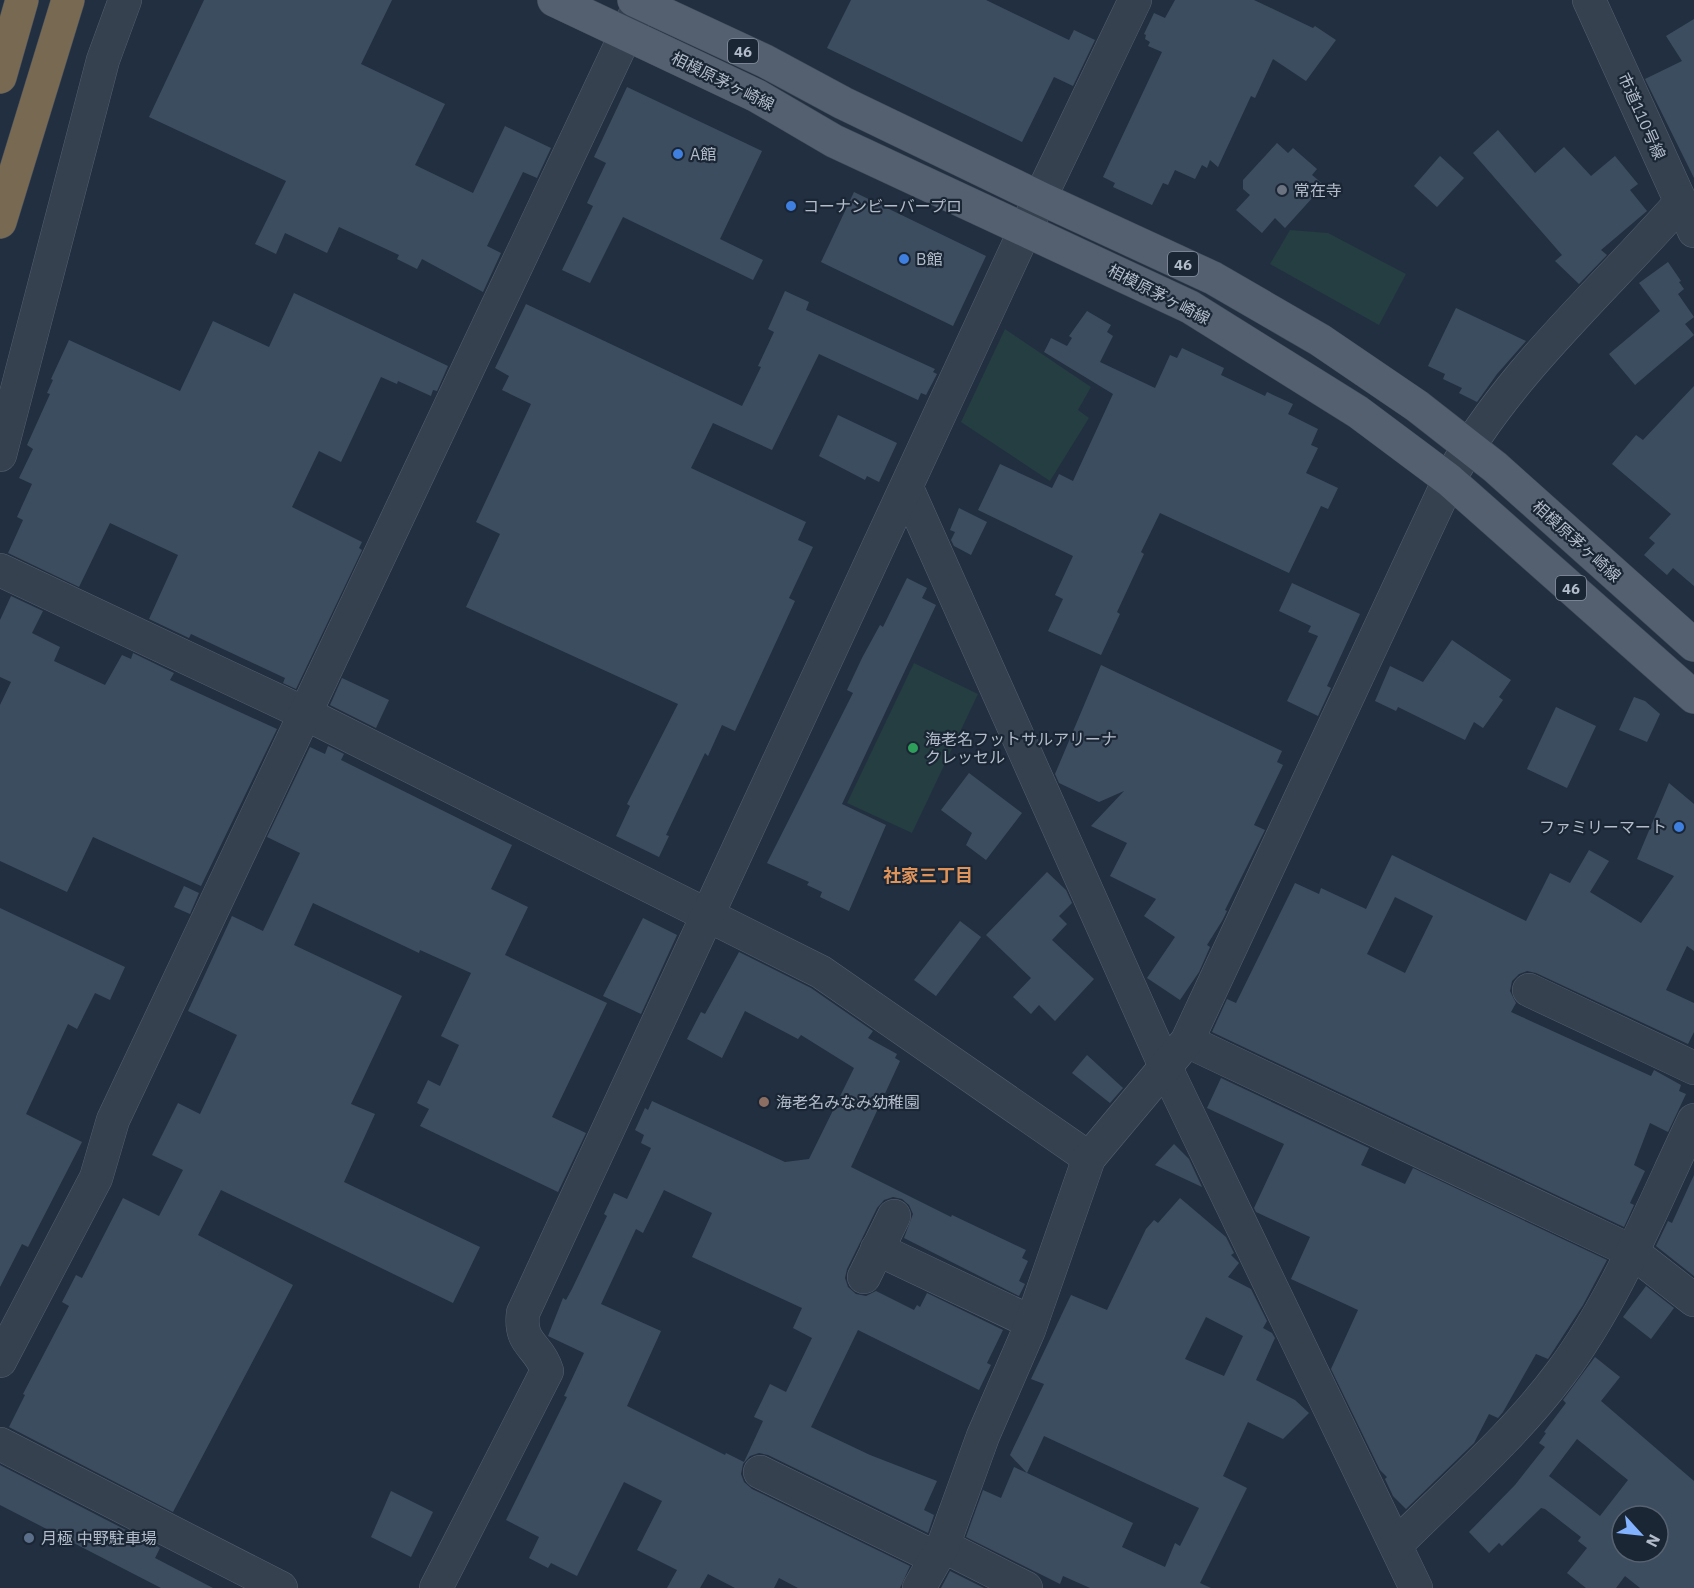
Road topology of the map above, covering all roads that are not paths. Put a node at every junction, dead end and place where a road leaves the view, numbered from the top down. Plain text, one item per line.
1 (22, 0) edge
2 (68, 0) edge
3 (125, 0) edge
4 (554, 0) edge
5 (1135, 0) edge
6 (1589, 0) edge
7 (639, 1) edge
8 (625, 34) junction
9 (0, 77) edge
10 (1040, 198) junction
11 (1681, 202) junction
12 (0, 222) edge
13 (1025, 230) junction
14 (1694, 231) edge
15 (1468, 445) junction
16 (0, 455) edge
17 (1449, 480) junction
18 (907, 488) junction
19 (0, 570) edge
20 (1694, 645) edge
21 (1694, 697) edge
22 (306, 714) junction
23 (709, 916) junction
24 (1528, 990) dead end
25 (1187, 1041) junction
26 (1165, 1066) junction
27 (1694, 1068) edge
28 (1694, 1120) edge
29 (1089, 1158) junction
30 (894, 1216) dead end
31 (1631, 1251) junction
32 (1694, 1300) edge
33 (1031, 1322) junction
34 (0, 1361) edge
35 (0, 1444) edge
36 (760, 1472) dead end
37 (1396, 1545) junction
38 (939, 1552) junction
39 (281, 1588) edge
40 (436, 1588) edge
41 (919, 1588) edge
42 (1026, 1588) edge
43 (1416, 1588) edge

1 - 9 highway
2 - 12 highway
3 - 16 street
4 - 8 main road, 相模原茅ヶ崎線 / 46
5 - 10 street
6 - 11 street, 市道110号線
7 - 8 street
7 - 10 main road, 相模原茅ヶ崎線 / 46
8 - 13 main road, 相模原茅ヶ崎線 / 46
8 - 22 street
10 - 13 street
10 - 15 main road, 相模原茅ヶ崎線 / 46
11 - 14 street, 市道110号線
11 - 15 street
13 - 17 main road, 相模原茅ヶ崎線 / 46
13 - 18 street
15 - 17 street
15 - 20 main road, 相模原茅ヶ崎線 / 46
17 - 21 main road, 相模原茅ヶ崎線 / 46
17 - 25 street
18 - 23 street
18 - 26 street
19 - 22 street
22 - 23 street
22 - 34 street
23 - 29 street
23 - 40 street
24 - 27 street
25 - 26 street
25 - 31 street
26 - 29 street
26 - 37 street
28 - 31 street
29 - 33 street
30 - 33 street
31 - 32 street
31 - 37 street
33 - 38 street
35 - 39 street
36 - 38 street
37 - 43 street
38 - 41 street
38 - 42 street

